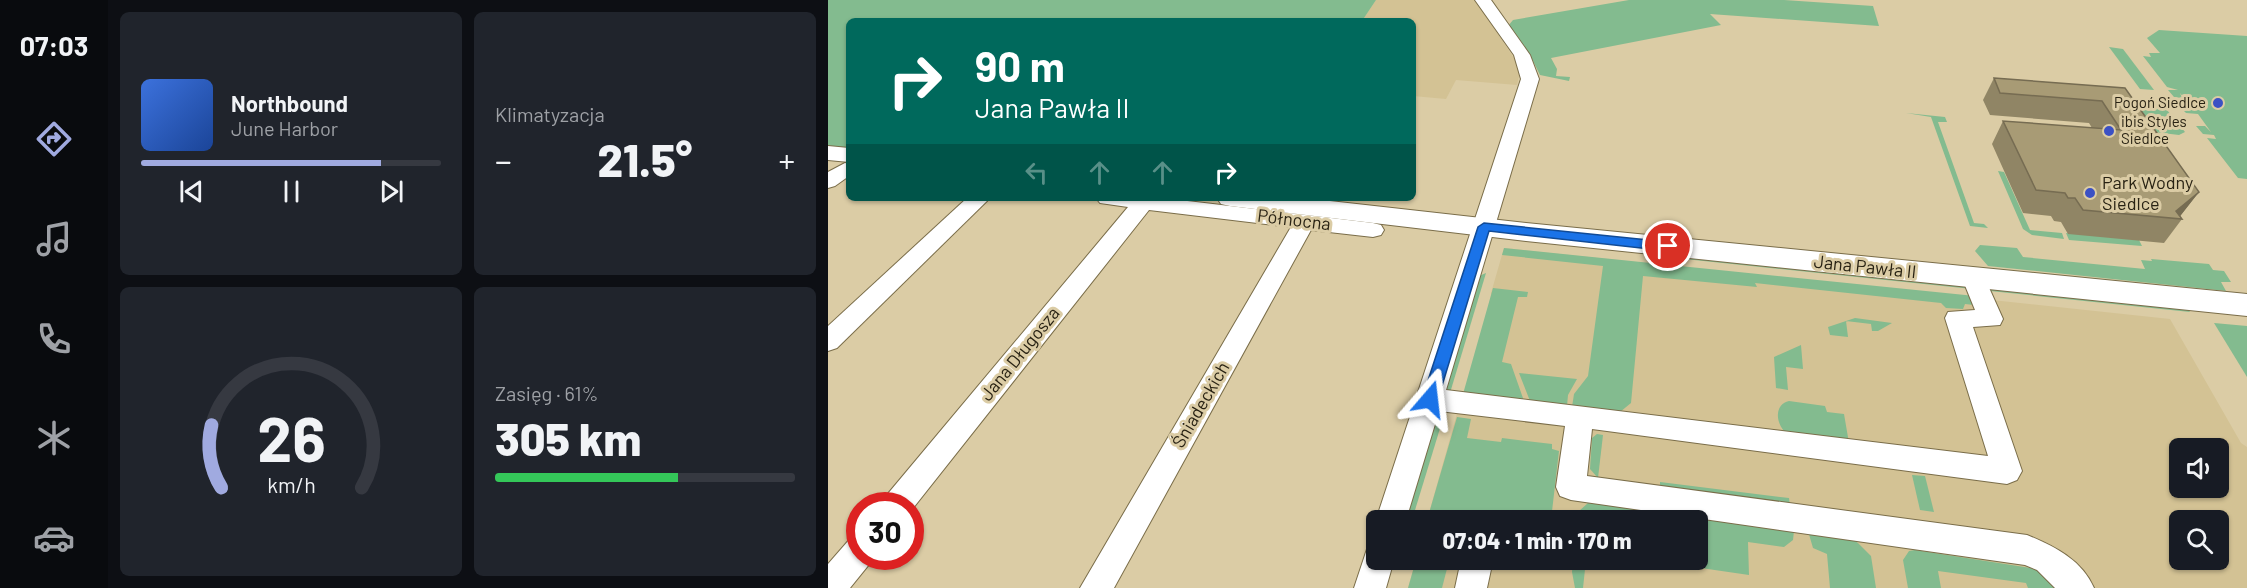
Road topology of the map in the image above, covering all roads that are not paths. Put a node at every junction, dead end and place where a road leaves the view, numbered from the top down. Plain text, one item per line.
1 (1484, 0) edge
2 (840, 163) edge
3 (828, 182) edge
4 (976, 201) edge
5 (1135, 201) edge
6 (1256, 201) edge
7 (1144, 202) junction
8 (1305, 221) junction
9 (1484, 227) junction
10 (1373, 230) dead end
11 (1974, 278) junction
12 (2247, 305) edge
13 (828, 341) edge
14 (1430, 399) junction
15 (1580, 416) junction
16 (908, 492) edge
17 (1394, 510) edge
18 (846, 568) edge
19 (1375, 570) edge
20 (1475, 570) edge
21 (829, 588) edge
22 (1096, 588) edge
23 (1370, 588) edge
24 (1471, 588) edge
25 (2078, 588) edge

1 - 9 street
2 - 3 street
4 - 13 street
5 - 7 street, Północna
6 - 9 main road, Północna
7 - 8 street, Północna
7 - 16 street, Jana Długosza
8 - 10 street, Północna
8 - 22 street, Śniadeckich
9 - 11 main road, Jana Pawła II
9 - 14 street
11 - 12 main road, Jana Pawła II
11 - 15 street
14 - 15 street
14 - 17 street
15 - 25 street
18 - 21 street
19 - 23 street
20 - 24 street

